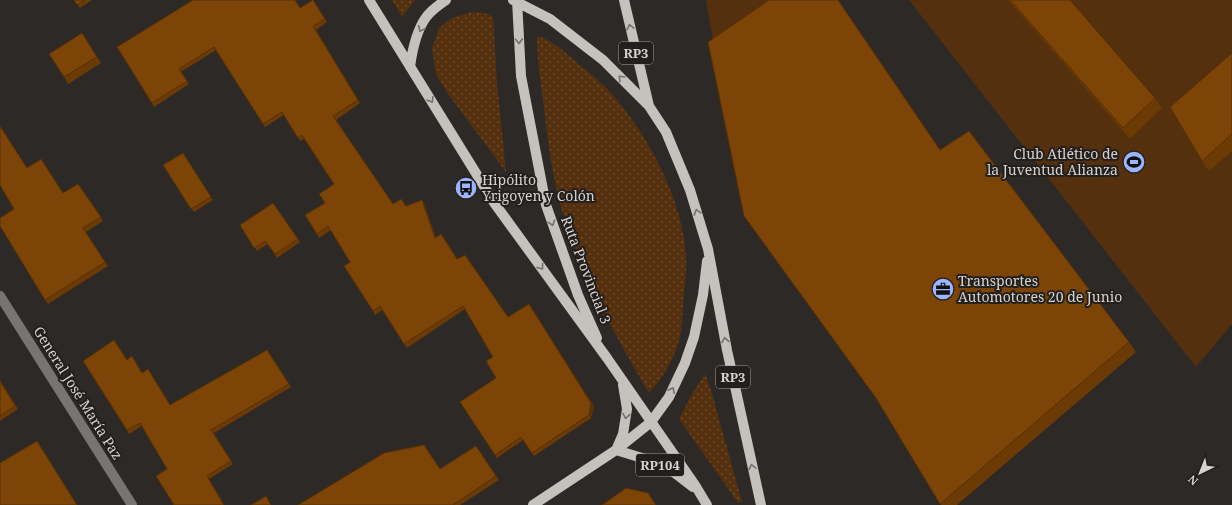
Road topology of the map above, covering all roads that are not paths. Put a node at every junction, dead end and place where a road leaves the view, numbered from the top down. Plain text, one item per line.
1 (369, 0) edge
2 (446, 0) edge
3 (624, 0) edge
4 (516, 1) edge
5 (410, 67) junction
6 (649, 106) junction
7 (708, 249) junction
8 (0, 296) edge
9 (607, 358) junction
10 (622, 381) junction
11 (651, 422) junction
12 (616, 450) junction
13 (698, 490) junction
14 (132, 505) edge
15 (533, 505) edge
16 (708, 505) edge
17 (761, 505) edge

1 - 5 main road
2 -> 5 main road
6 -> 3 main road, RP3
6 -> 4 main road
4 -> 9 main road, Ruta Provincial 3
5 -> 9 main road
7 -> 6 main road, RP3
11 -> 7 main road, RP104
17 -> 7 main road, RP3
8 - 14 street, General José María Paz
9 - 10 main road
10 - 11 main road
10 -> 12 main road, RP104
11 - 12 main road, RP104
11 - 13 main road
12 - 13 main road, RP104
12 - 15 main road, RP104
13 - 16 main road

